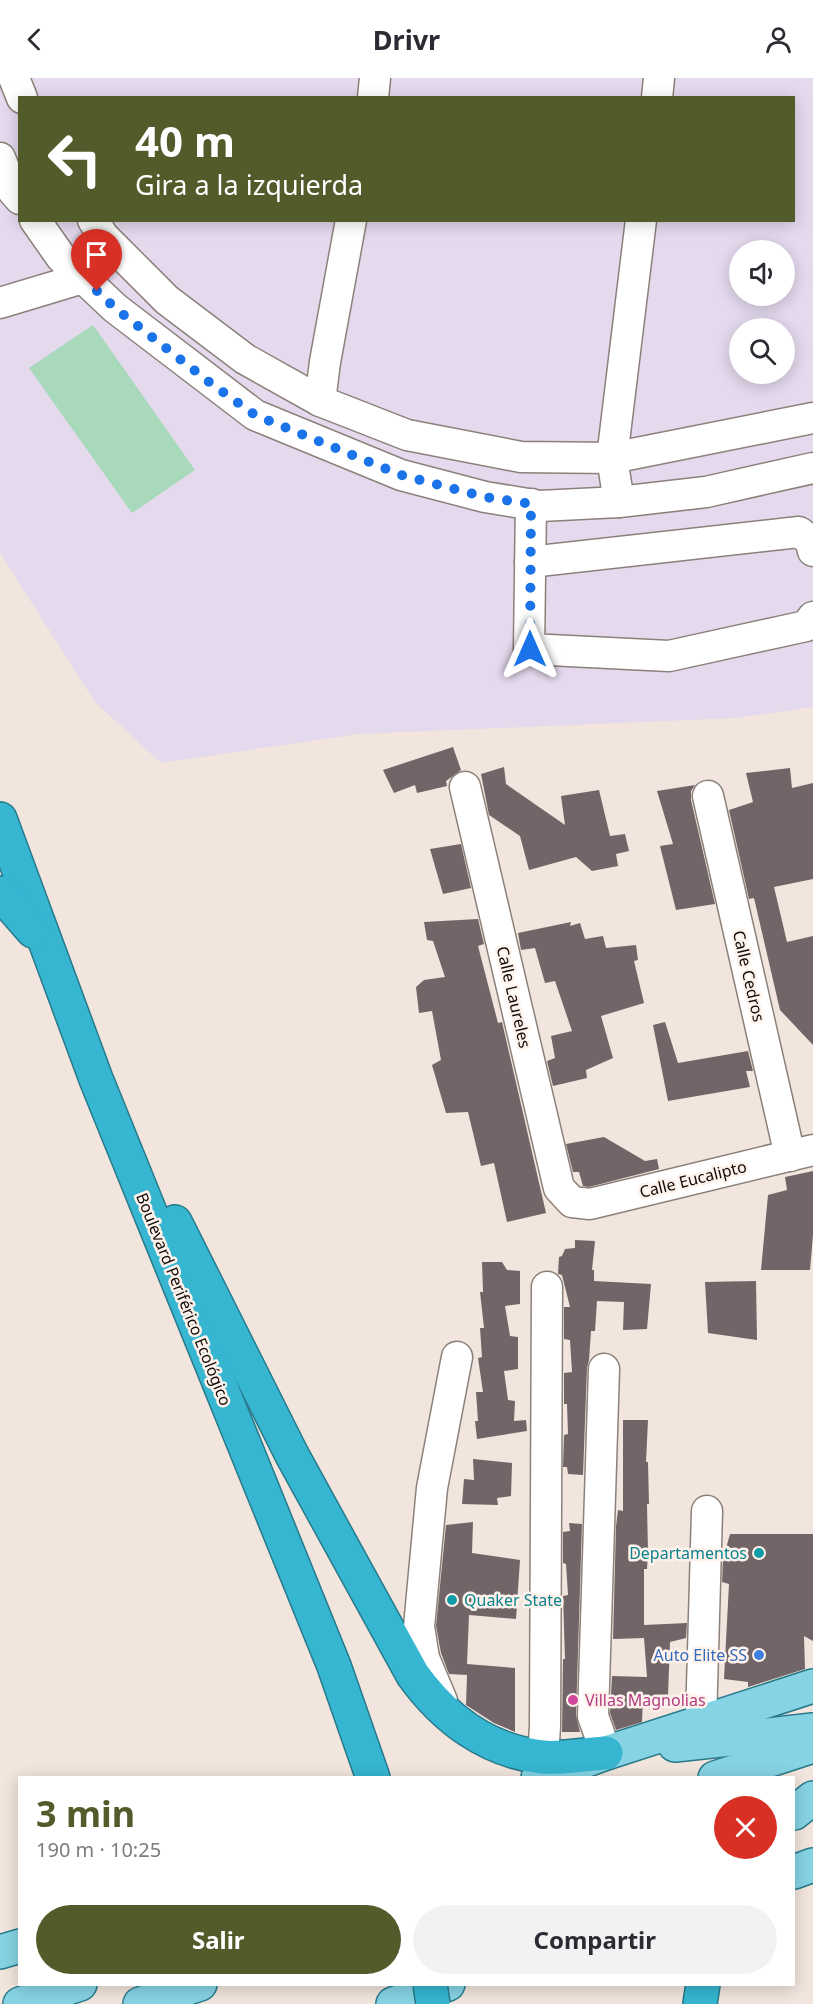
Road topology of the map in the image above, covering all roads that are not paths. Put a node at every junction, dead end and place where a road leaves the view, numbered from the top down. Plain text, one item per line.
1 (14, 78) edge
2 (375, 78) edge
3 (659, 78) edge
4 (21, 96) edge
5 (373, 96) edge
6 (657, 96) edge
7 (36, 222) edge
8 (94, 222) edge
9 (351, 222) edge
10 (641, 222) edge
11 (83, 278) junction
12 (0, 303) edge
13 (245, 359) junction
14 (213, 385) junction
15 (320, 401) junction
16 (813, 418) edge
17 (612, 458) junction
18 (813, 468) edge
19 (619, 502) junction
20 (531, 504) junction
21 (813, 551) edge
22 (530, 562) junction
23 (813, 617) edge
24 (465, 787) dead end
25 (708, 796) dead end
26 (0, 819) edge
27 (0, 893) edge
28 (48, 952) junction
29 (96, 1079) junction
30 (802, 1153) edge
31 (572, 1202) joint
32 (547, 1287) dead end
33 (457, 1357) dead end
34 (604, 1369) dead end
35 (707, 1511) dead end
36 (813, 1686) edge
37 (441, 1709) junction
38 (701, 1722) junction
39 (813, 1730) edge
40 (813, 1746) edge
41 (606, 1753) junction
42 (541, 1767) edge
43 (372, 1776) edge
44 (721, 1776) edge
45 (813, 1786) edge
46 (795, 1793) edge
47 (813, 1798) edge
48 (795, 1812) edge
49 (813, 1865) edge
50 (795, 1872) edge
51 (18, 1947) edge
52 (0, 1952) edge
53 (74, 1986) edge
54 (194, 1986) edge
55 (430, 1986) edge
56 (442, 1986) edge
57 (703, 1986) edge
58 (20, 2004) edge
59 (140, 2004) edge
60 (393, 2004) edge
61 (433, 2004) edge
62 (700, 2004) edge

1 - 4 street
2 - 5 street
3 - 6 street
7 - 11 street
8 - 13 street
9 - 15 street
10 - 17 street
11 - 12 street
11 - 14 street
13 - 14 street
13 - 15 street
14 - 20 street
15 - 17 street
16 - 17 street
17 - 19 street
18 - 19 street
19 - 20 street
20 - 22 street
21 - 22 street
22 - 23 street
24 - 31 street, Calle Laureles
25 - 30 street, Calle Cedros
26 - 28 highway, Boulevard Periférico Ecológico
27 - 28 highway
28 - 29 highway, Boulevard Periférico Ecológico
29 - 37 highway
29 - 43 highway, Boulevard Periférico Ecológico
30 - 31 street, Calle Eucalipto
32 - 42 street
33 - 37 street
34 - 41 street
35 - 38 street
36 - 38 main road
37 - 42 highway
38 - 41 main road
39 - 41 main road
40 - 44 main road
41 - 42 highway
45 - 46 main road
47 - 48 main road
49 - 50 main road
51 - 52 main road
53 - 58 main road
54 - 59 main road
55 - 61 highway, bridge
56 - 60 main road
57 - 62 highway

